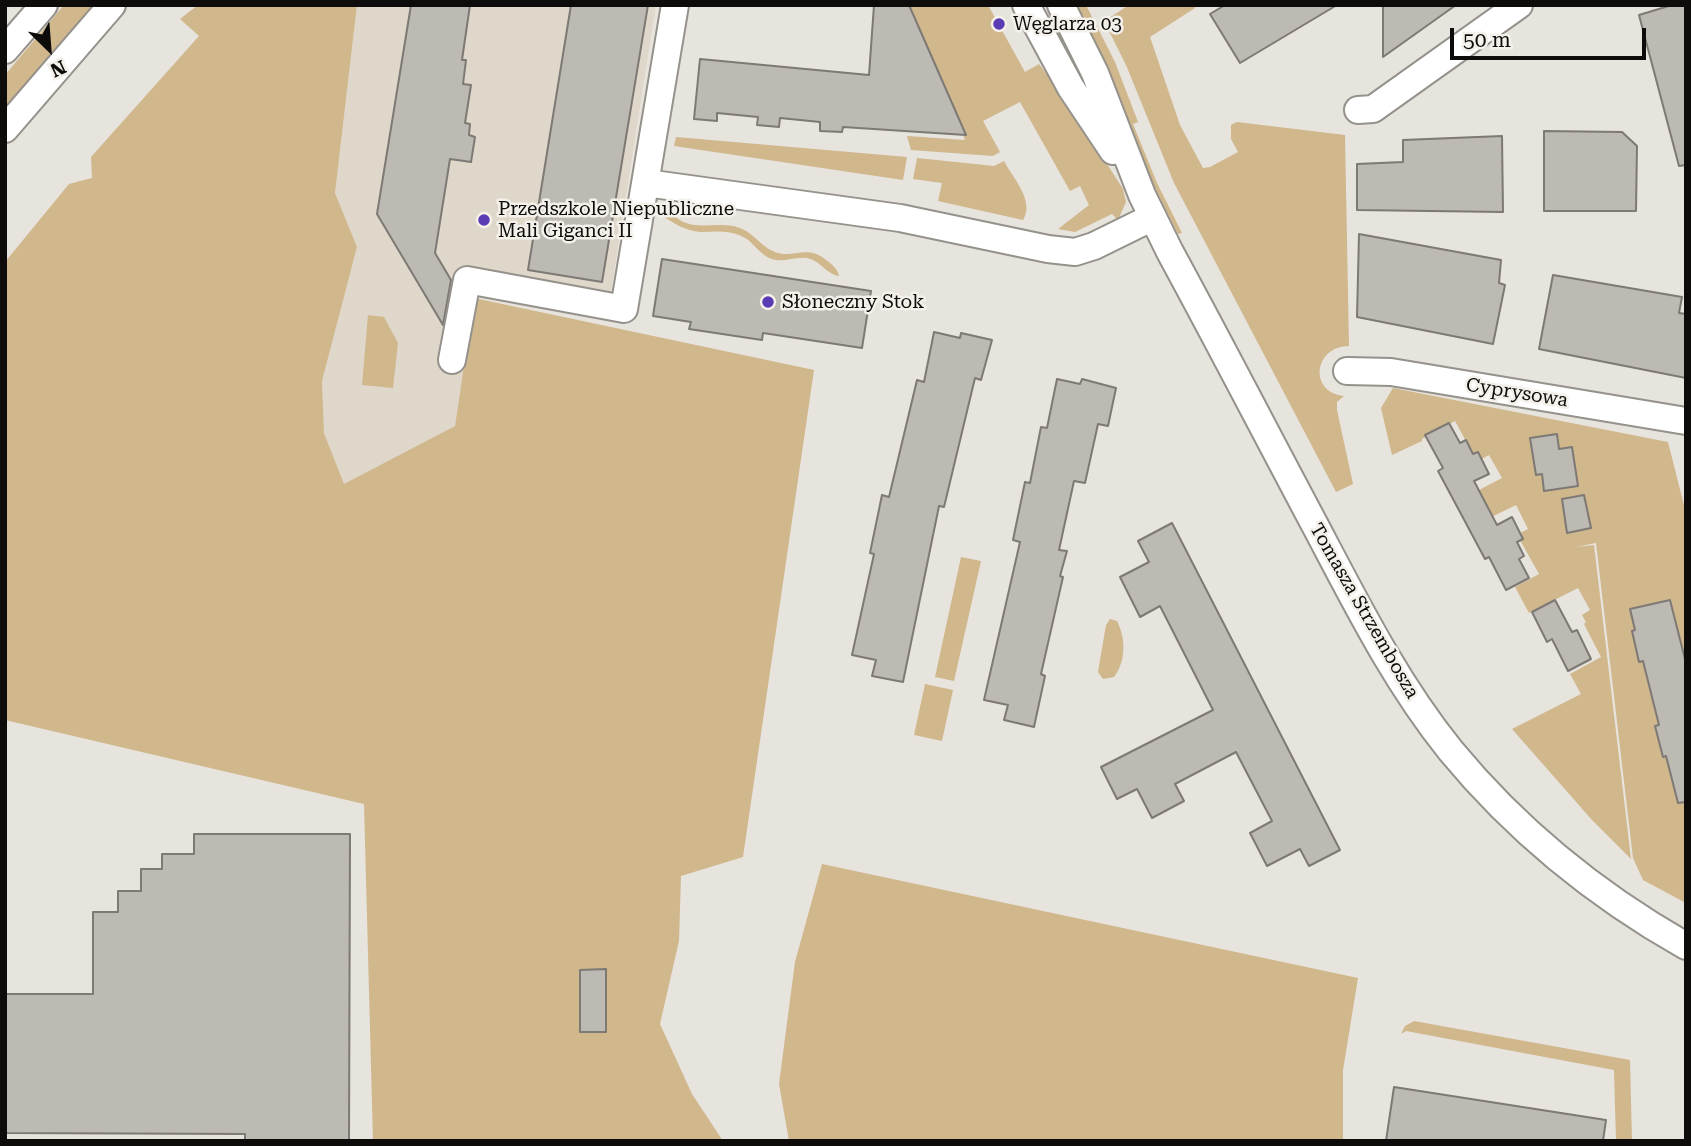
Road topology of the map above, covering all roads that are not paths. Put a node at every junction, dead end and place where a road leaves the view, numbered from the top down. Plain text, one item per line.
1 (44, 5) edge
2 (112, 5) edge
3 (675, 5) edge
4 (1026, 5) edge
5 (1061, 5) edge
6 (1519, 5) edge
7 (5, 50) edge
8 (1358, 110) dead end
9 (5, 129) edge
10 (646, 183) junction
11 (1147, 206) junction
12 (452, 360) dead end
13 (1347, 371) dead end
14 (1686, 421) edge
15 (1686, 946) edge

1 - 7 street
2 - 9 street
3 - 10 street
4 - 11 street, Tomasza Strzembosza
5 - 11 street, Tomasza Strzembosza
6 - 8 street
10 - 11 street
10 - 12 street
11 - 15 street, Tomasza Strzembosza
13 - 14 street, Cyprysowa

